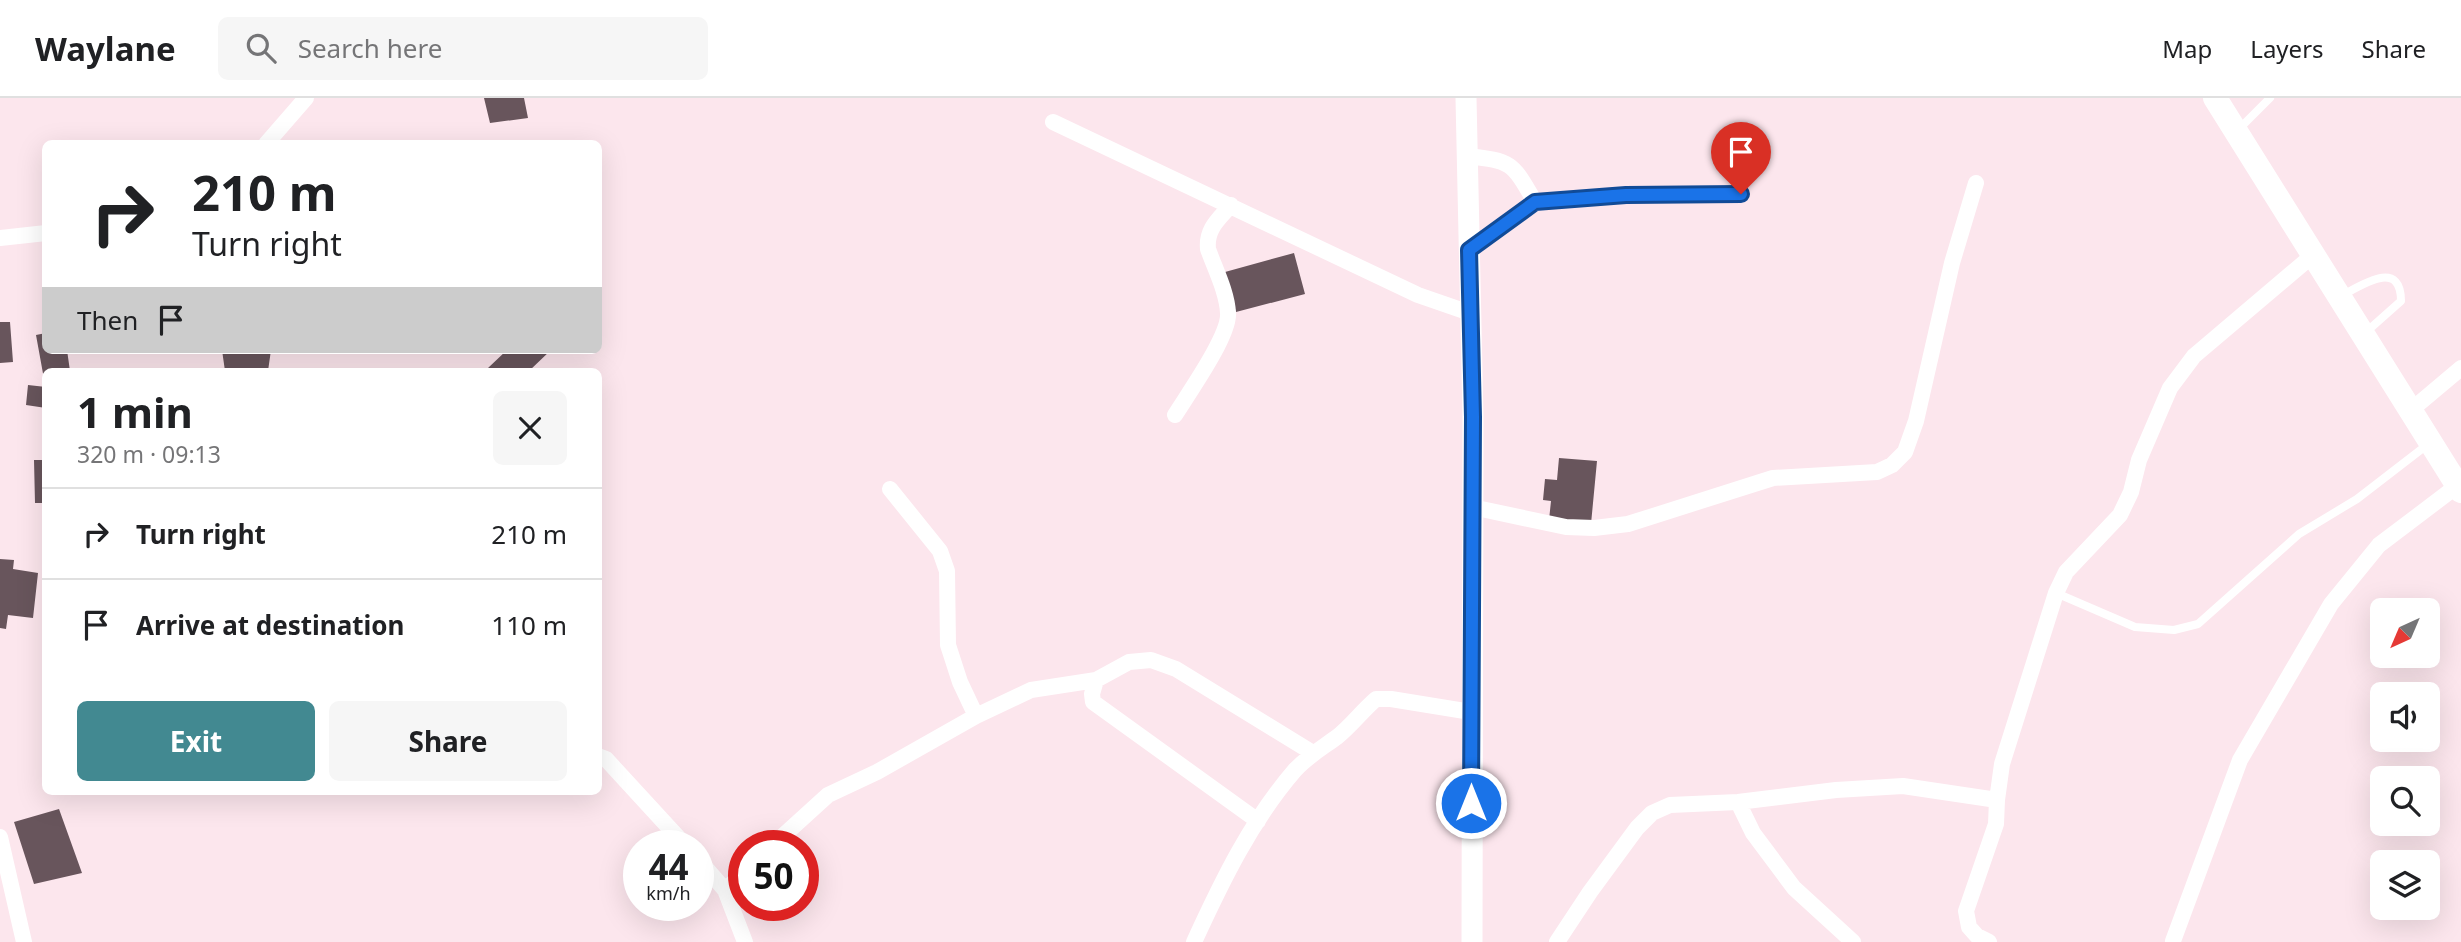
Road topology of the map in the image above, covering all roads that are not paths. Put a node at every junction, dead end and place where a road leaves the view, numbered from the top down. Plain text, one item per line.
1 (306, 98) edge
2 (1466, 98) edge
3 (2215, 98) edge
4 (2270, 98) edge
5 (1053, 122) dead end
6 (2236, 132) junction
7 (269, 140) edge
8 (1467, 156) junction
9 (1976, 183) dead end
10 (1741, 194) dead end
11 (1535, 202) junction
12 (1231, 205) junction
13 (42, 233) edge
14 (0, 237) edge
15 (1469, 250) junction
16 (2312, 256) junction
17 (2338, 297) junction
18 (1470, 313) junction
19 (2363, 335) junction
20 (2461, 368) edge
21 (2410, 411) junction
22 (1175, 415) dead end
23 (2430, 443) junction
24 (2454, 477) edge
25 (890, 489) dead end
26 (1472, 507) junction
27 (2056, 593) junction
28 (1096, 680) junction
29 (1471, 712) junction
30 (976, 716) junction
31 (1313, 753) junction
32 (602, 758) edge
33 (1997, 800) junction
34 (1738, 802) junction
35 (1258, 821) junction
36 (671, 830) edge
37 (790, 830) edge
38 (0, 837) edge
39 (714, 877) edge
40 (728, 887) edge
41 (725, 890) junction
42 (24, 942) edge
43 (745, 942) edge
44 (1194, 942) edge
45 (1472, 942) edge
46 (1557, 942) edge
47 (1853, 942) edge
48 (1989, 942) edge
49 (2175, 942) edge

1 - 7 street
2 - 8 main road
3 - 6 main road
4 - 6 lane
5 - 12 street
6 - 16 main road
8 - 11 street
8 - 15 main road
9 - 26 street
10 - 11 street
11 - 15 street
12 - 18 street
12 - 22 street
13 - 14 street
15 - 18 main road
16 - 17 main road
16 - 27 street
17 - 19 main road
17 - 19 lane
18 - 26 main road
19 - 21 main road
20 - 21 street
21 - 23 main road
23 - 24 main road
23 - 27 lane
24 - 49 street
25 - 30 street
26 - 29 main road
27 - 33 street
28 - 30 street
28 - 31 street
28 - 35 street
29 - 31 street
29 - 45 main road
30 - 37 street
31 - 35 street
32 - 36 street
33 - 34 street
33 - 48 street
34 - 46 street
34 - 47 street
35 - 44 street
38 - 42 street
39 - 41 street
40 - 41 street
41 - 43 street

